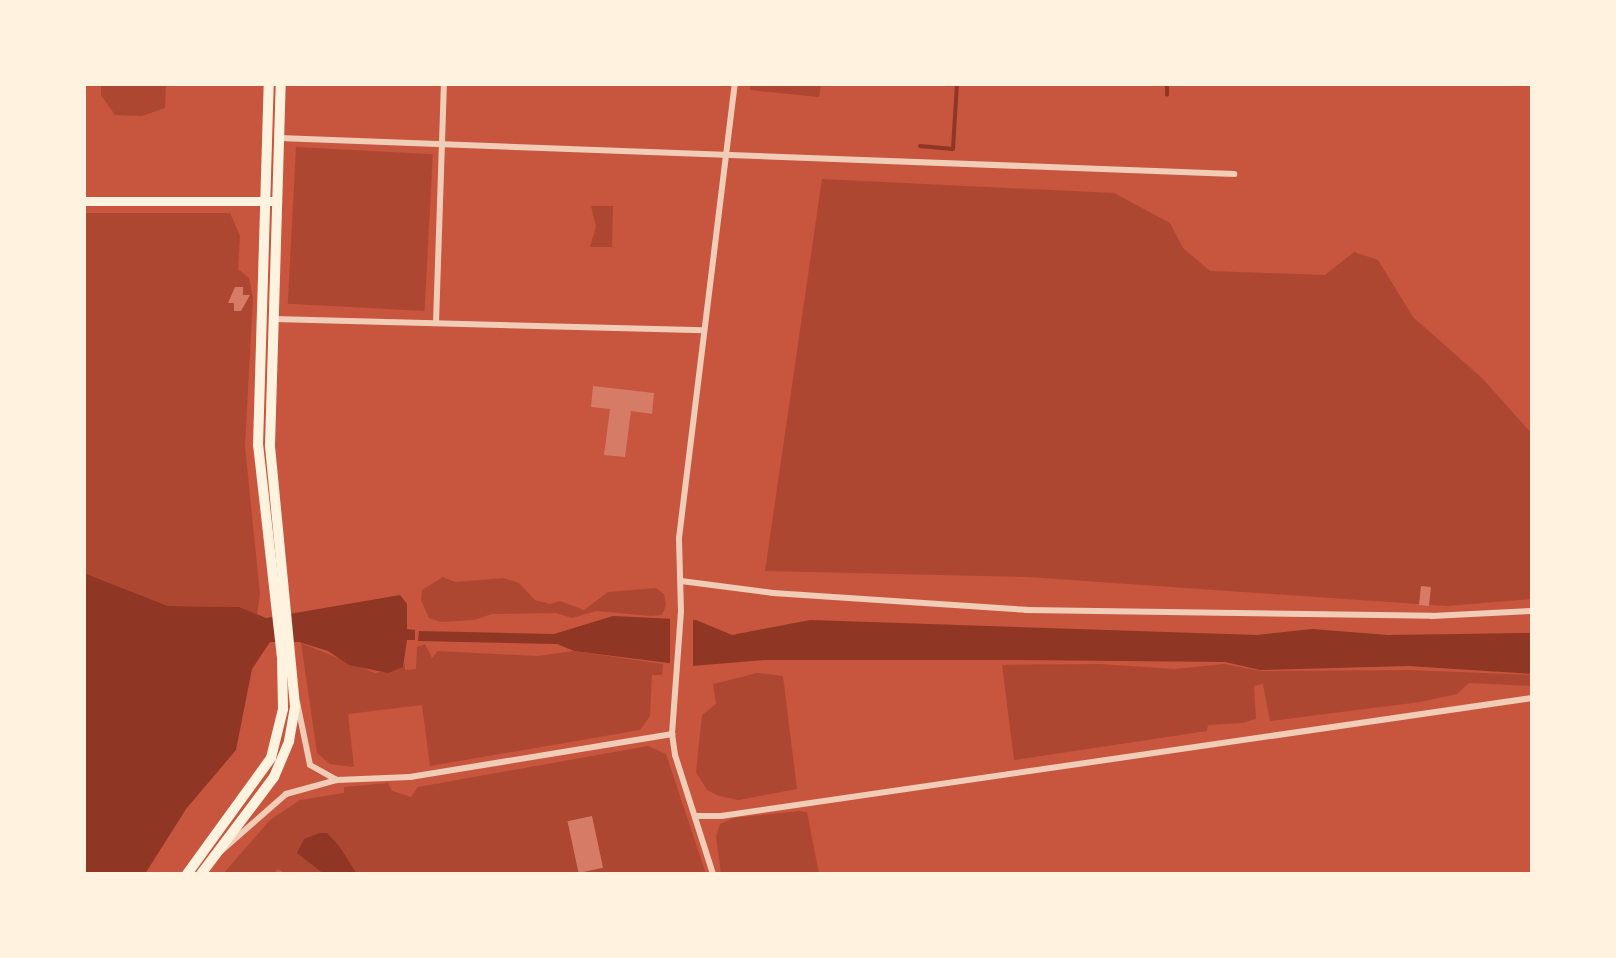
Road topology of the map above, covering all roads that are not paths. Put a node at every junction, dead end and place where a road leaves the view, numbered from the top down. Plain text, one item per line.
1 (269, 84) edge
2 (281, 84) edge
3 (444, 84) edge
4 (735, 84) edge
5 (279, 138) junction
6 (442, 144) junction
7 (726, 154) junction
8 (1234, 174) dead end
9 (265, 200) junction
10 (84, 201) edge
11 (277, 201) junction
12 (274, 319) junction
13 (436, 323) junction
14 (704, 331) junction
15 (681, 581) junction
16 (280, 606) junction
17 (1532, 611) edge
18 (287, 657) junction
19 (295, 693) junction
20 (1532, 698) edge
21 (672, 734) junction
22 (337, 780) junction
23 (696, 816) junction
24 (212, 857) junction
25 (187, 874) edge
26 (201, 874) edge
27 (713, 874) edge

1 - 9 main road
2 - 5 main road
3 - 6 street
4 - 7 street
5 - 6 street
5 - 11 main road
6 - 7 street
6 - 13 street
7 - 8 street
7 - 14 street
9 - 10 main road
9 - 11 main road
9 - 16 main road
11 - 12 main road
12 - 13 street
12 - 16 main road
13 - 14 street
14 - 15 street
15 - 17 street
15 - 21 street
16 - 18 main road
18 - 19 main road
18 - 25 main road
19 - 22 street
19 - 24 main road
20 - 23 street
21 - 22 street
21 - 23 street
22 - 24 street
23 - 27 street
24 - 26 main road

